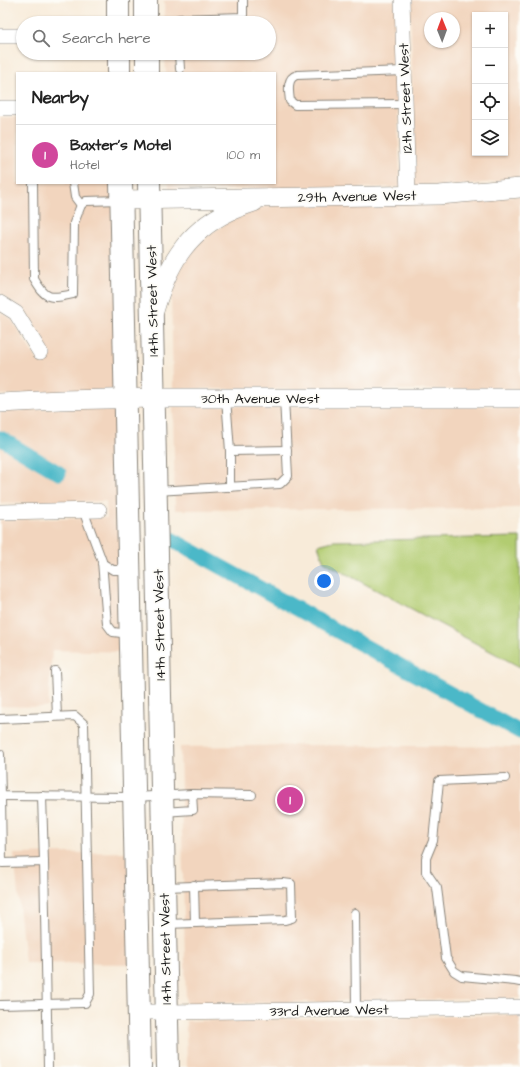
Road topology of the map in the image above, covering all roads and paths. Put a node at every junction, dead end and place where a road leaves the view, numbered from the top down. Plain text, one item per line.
1 (118, 0) edge
2 (146, 0) edge
3 (243, 0) edge
4 (402, 0) edge
5 (118, 16) edge
6 (146, 16) edge
7 (243, 16) edge
8 (0, 36) edge
9 (16, 36) edge
10 (119, 60) edge
11 (147, 60) edge
12 (179, 60) edge
13 (180, 69) dead end
14 (404, 71) junction
15 (119, 72) edge
16 (147, 72) edge
17 (405, 104) junction
18 (0, 108) edge
19 (16, 108) edge
20 (33, 184) edge
21 (73, 184) edge
22 (520, 188) edge
23 (122, 191) edge
24 (150, 191) edge
25 (408, 196) junction
26 (263, 198) junction
27 (81, 205) junction
28 (0, 303) edge
29 (152, 316) junction
30 (40, 352) dead end
31 (154, 398) junction
32 (226, 398) junction
33 (284, 398) junction
34 (520, 398) edge
35 (126, 399) junction
36 (0, 403) edge
37 (287, 450) junction
38 (230, 451) junction
39 (230, 487) junction
40 (156, 491) junction
41 (84, 510) junction
42 (99, 510) dead end
43 (0, 512) edge
44 (102, 563) junction
45 (129, 570) junction
46 (131, 634) junction
47 (56, 671) dead end
48 (57, 716) junction
49 (0, 719) edge
50 (0, 754) edge
51 (505, 778) dead end
52 (192, 794) junction
53 (252, 795) dead end
54 (1, 796) junction
55 (42, 796) junction
56 (86, 797) junction
57 (134, 797) junction
58 (162, 804) junction
59 (44, 862) junction
60 (194, 885) junction
61 (164, 887) junction
62 (355, 912) dead end
63 (195, 923) junction
64 (165, 924) junction
65 (520, 982) edge
66 (47, 1004) junction
67 (0, 1005) edge
68 (520, 1007) edge
69 (356, 1009) junction
70 (139, 1012) junction
71 (167, 1012) junction
72 (48, 1067) edge
73 (140, 1067) edge
74 (168, 1067) edge

1 - 5 main road
2 - 6 main road
3 - 7 lane
4 - 14 street, 12th Street West
8 - 9 street
10 - 15 main road
11 - 16 main road
12 - 13 lane
14 - 17 street, 12th Street West
14 - 17 lane
17 - 25 street, 12th Street West
18 - 19 street
20 - 27 lane
21 - 27 lane
22 - 25 street, 29th Avenue West
23 - 24 street, 29th Avenue West
23 - 27 lane
23 - 35 main road, 14th Street West
24 - 26 street, 29th Avenue West
24 - 29 main road, 14th Street West
25 - 26 street, 29th Avenue West
26 - 29 street
28 - 30 street
29 - 31 main road, 14th Street West
31 - 32 street, 30th Avenue West
31 - 35 street, 30th Avenue West
31 - 40 main road, 14th Street West
32 - 33 street, 30th Avenue West
32 - 38 lane
33 - 34 street, 30th Avenue West
33 - 37 lane
35 - 36 street, 30th Avenue West
35 - 45 main road, 14th Street West
37 - 38 lane
37 - 39 lane
38 - 39 lane
39 - 40 lane
40 - 58 main road, 14th Street West
41 - 42 street
41 - 43 street
41 - 44 lane
44 - 45 lane
44 - 46 lane
45 - 46 main road, 14th Street West
46 - 57 main road, 14th Street West
47 - 48 lane
48 - 49 lane
48 - 56 lane
50 - 54 lane
51 - 65 lane
52 - 53 lane
52 - 58 lane
52 - 58 lane
54 - 55 lane
54 - 59 lane
55 - 56 lane
55 - 59 lane
56 - 57 lane
56 - 66 lane
57 - 58 lane
57 - 70 main road, 14th Street West
58 - 61 main road, 14th Street West
59 - 66 lane
60 - 61 lane
60 - 63 lane
60 - 63 lane
61 - 64 main road, 14th Street West
62 - 69 lane
63 - 64 lane
64 - 71 main road, 14th Street West
66 - 67 lane
66 - 72 lane
68 - 69 street, 33rd Avenue West
69 - 71 street, 33rd Avenue West
70 - 71 street, 33rd Avenue West
70 - 73 main road, 14th Street West
71 - 74 main road, 14th Street West

